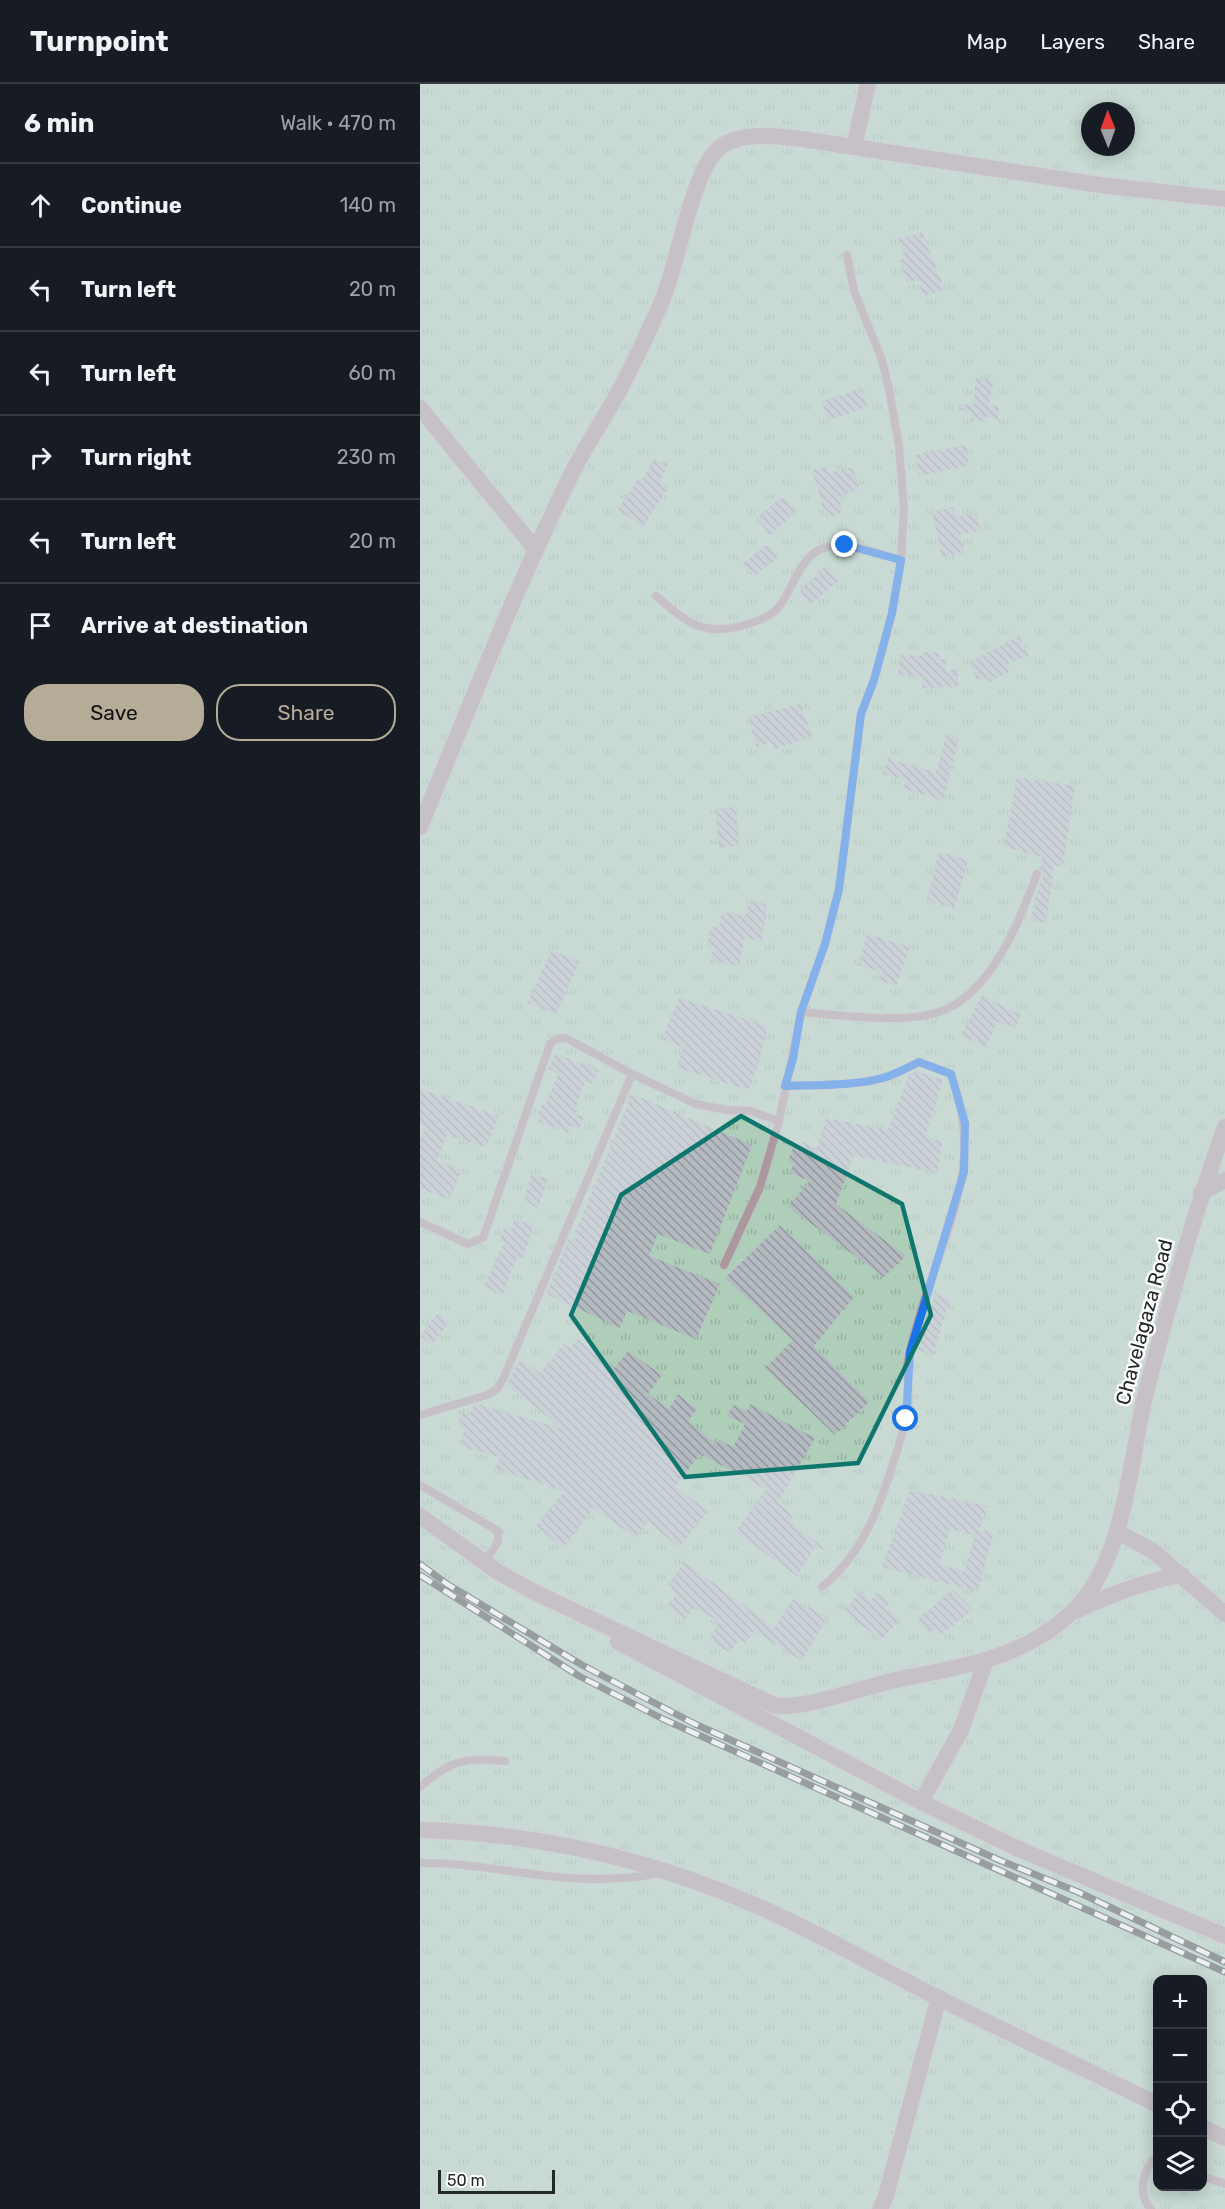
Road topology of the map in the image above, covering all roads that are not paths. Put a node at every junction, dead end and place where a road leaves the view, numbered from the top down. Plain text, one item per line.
1 (868, 84) edge
2 (854, 147) junction
3 (1225, 199) edge
4 (847, 255) dead end
5 (420, 408) edge
6 (536, 550) junction
7 (901, 560) junction
8 (656, 596) dead end
9 (420, 827) edge
10 (1038, 874) dead end
11 (801, 1012) junction
12 (632, 1074) junction
13 (785, 1086) junction
14 (779, 1121) junction
15 (1225, 1127) edge
16 (1225, 1180) edge
17 (1201, 1193) junction
18 (420, 1222) edge
19 (724, 1265) dead end
20 (420, 1415) edge
21 (420, 1485) edge
22 (420, 1516) edge
23 (1118, 1532) junction
24 (485, 1562) junction
25 (1182, 1575) junction
26 (822, 1587) dead end
27 (578, 1614) junction
28 (1070, 1614) junction
29 (1225, 1614) edge
30 (986, 1660) junction
31 (505, 1761) dead end
32 (420, 1787) edge
33 (921, 1802) junction
34 (420, 1830) edge
35 (420, 1863) edge
36 (661, 1870) junction
37 (1225, 1936) edge
38 (939, 1997) junction
39 (1153, 2103) edge
40 (1207, 2129) edge
41 (1225, 2138) edge
42 (1153, 2159) edge
43 (1207, 2177) edge
44 (1225, 2184) edge
45 (880, 2209) edge
46 (1151, 2209) edge

1 - 2 street
2 - 3 street
2 - 6 street
4 - 7 lane
5 - 6 street
6 - 9 street
7 - 8 lane
7 - 11 lane
10 - 11 lane
11 - 13 lane
12 - 14 lane
12 - 18 lane
12 - 20 lane
13 - 14 lane
13 - 26 lane
14 - 19 lane
15 - 17 street, Chavelagaza Road
16 - 17 street
17 - 23 street, Chavelagaza Road
21 - 24 lane
22 - 24 street
23 - 25 street
23 - 28 street, Chavelagaza Road
24 - 27 street
25 - 28 street
25 - 29 street
27 - 30 street
27 - 33 street
28 - 30 street
30 - 33 street
31 - 32 lane
33 - 37 street
34 - 36 street
35 - 36 lane
36 - 38 street
38 - 39 street
38 - 45 street
40 - 41 street
42 - 46 lane
43 - 44 lane

